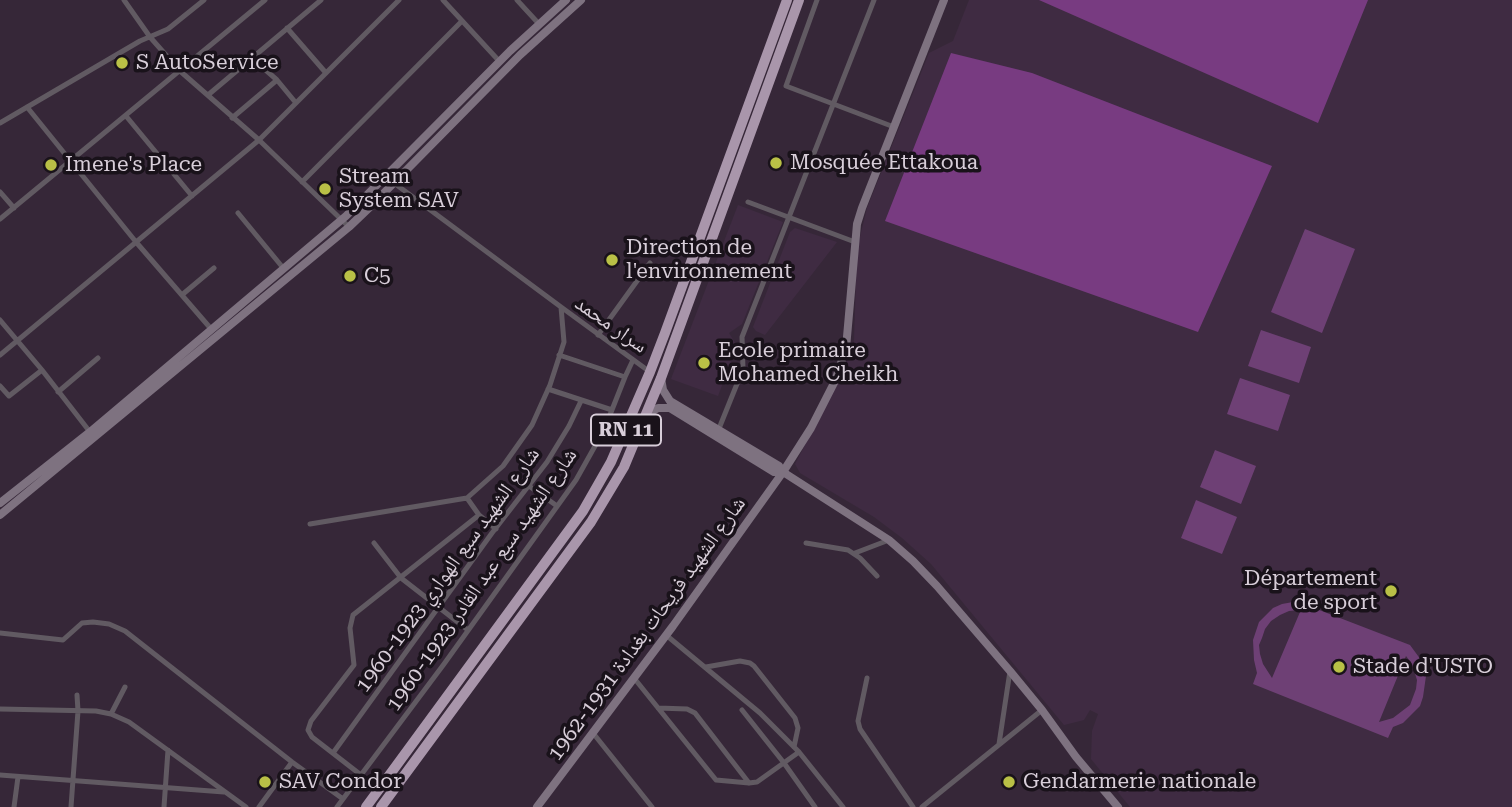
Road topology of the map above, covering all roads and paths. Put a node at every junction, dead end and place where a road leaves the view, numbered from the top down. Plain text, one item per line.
1 (124, 0) edge
2 (204, 0) edge
3 (265, 0) edge
4 (321, 0) edge
5 (399, 0) edge
6 (443, 0) edge
7 (517, 0) edge
8 (566, 0) edge
9 (581, 0) edge
10 (788, 0) edge
11 (799, 0) edge
12 (817, 0) edge
13 (874, 0) edge
14 (944, 0) edge
15 (462, 21) junction
16 (539, 24) junction
17 (287, 28) junction
18 (150, 37) junction
19 (252, 58) junction
20 (503, 65) junction
21 (180, 71) junction
22 (326, 74) junction
23 (277, 80) junction
24 (208, 95) junction
25 (296, 103) junction
26 (834, 103) junction
27 (27, 107) junction
28 (126, 116) junction
29 (232, 118) junction
30 (0, 123) edge
31 (894, 127) junction
32 (259, 140) junction
33 (71, 161) junction
34 (303, 182) junction
35 (394, 183) junction
36 (0, 192) edge
37 (192, 196) junction
38 (748, 202) dead end
39 (14, 208) junction
40 (237, 214) dead end
41 (789, 217) junction
42 (0, 219) edge
43 (342, 219) junction
44 (349, 227) junction
45 (136, 242) junction
46 (855, 242) junction
47 (650, 263) dead end
48 (214, 268) dead end
49 (284, 269) junction
50 (183, 294) junction
51 (561, 307) junction
52 (0, 320) edge
53 (212, 330) junction
54 (598, 335) junction
55 (18, 341) junction
56 (0, 355) edge
57 (559, 355) junction
58 (98, 358) dead end
59 (634, 360) junction
60 (42, 370) junction
61 (650, 372) junction
62 (625, 377) junction
63 (661, 378) junction
64 (0, 386) edge
65 (548, 389) junction
66 (58, 391) junction
67 (582, 401) junction
68 (612, 410) junction
69 (647, 414) junction
70 (716, 433) junction
71 (92, 434) junction
72 (783, 472) junction
73 (529, 486) junction
74 (467, 498) junction
75 (1, 500) edge
76 (557, 506) junction
77 (0, 515) edge
78 (480, 515) junction
79 (310, 524) dead end
80 (496, 529) junction
81 (890, 540) junction
82 (374, 543) dead end
83 (806, 543) dead end
84 (855, 554) junction
85 (877, 576) dead end
86 (401, 578) junction
87 (438, 608) junction
88 (468, 630) junction
89 (0, 633) edge
90 (666, 635) junction
91 (706, 667) junction
92 (1010, 671) junction
93 (634, 678) junction
94 (867, 678) dead end
95 (125, 687) dead end
96 (77, 695) dead end
97 (657, 708) junction
98 (0, 709) edge
99 (78, 710) junction
100 (742, 710) dead end
101 (1042, 710) junction
102 (111, 714) junction
103 (593, 733) junction
104 (999, 745) junction
105 (169, 750) junction
106 (796, 750) junction
107 (333, 753) junction
108 (292, 762) junction
109 (784, 763) junction
110 (0, 775) edge
111 (361, 775) junction
112 (18, 777) junction
113 (73, 782) junction
114 (749, 783) junction
115 (165, 788) junction
116 (226, 792) junction
117 (343, 799) junction
118 (14, 807) edge
119 (71, 807) edge
120 (164, 807) edge
121 (246, 807) edge
122 (259, 807) edge
123 (337, 807) edge
124 (366, 807) edge
125 (381, 807) edge
126 (537, 807) edge
127 (652, 807) edge
128 (815, 807) edge
129 (843, 807) edge
130 (913, 807) edge
131 (922, 807) edge
132 (1118, 807) edge

1 - 18 street
2 - 18 street
3 - 21 street
4 - 17 street
5 - 22 street
6 - 15 street
7 - 16 street
8 - 16 main road
9 - 20 main road
10 - 61 highway, RN 11
11 - 63 highway, RN 11
12 - 26 street
13 - 26 street
14 - 31 main road, شارع الشهيد فريحات بغدادة 1931-1962
15 - 20 street
15 - 34 street
16 - 20 main road
17 - 19 street
17 - 22 street
18 - 21 street
18 - 27 street
19 - 23 street
19 - 24 street
20 - 35 main road
20 - 43 main road
21 - 24 street
21 - 28 street
22 - 25 street
23 - 25 street
23 - 29 street
24 - 29 street
25 - 32 street
26 - 31 street
26 - 41 street
27 - 30 street
27 - 33 street
28 - 33 street
28 - 37 street
29 - 32 street
31 - 46 main road, شارع الشهيد فريحات بغدادة 1931-1962
32 - 34 street
32 - 37 street
33 - 39 street
33 - 45 street
34 - 43 street
35 - 44 main road
35 - 51 street
36 - 39 street
37 - 45 street
38 - 41 street
39 - 42 street
40 - 49 street
41 - 46 street
41 - 70 street
43 - 44 street
43 - 49 main road
44 - 71 main road
45 - 50 street
45 - 55 street
46 - 72 main road, شارع الشهيد فريحات بغدادة 1931-1962
47 - 54 street
48 - 50 street
49 - 53 main road
50 - 53 street
51 - 54 street, سرار محمد
51 - 57 street, سرار محمد
52 - 55 street
53 - 71 main road
54 - 59 street, سرار محمد
55 - 56 street
55 - 60 street
57 - 62 street
57 - 65 street, سرار محمد
58 - 66 street
59 - 61 street, سرار محمد
59 - 62 street, شارع الشهيد سبع عبد القادر 1923-1960
60 - 64 street
60 - 66 street
61 - 124 highway, RN 11
62 - 68 street, شارع الشهيد سبع عبد القادر 1923-1960
63 - 69 highway, RN 11
63 - 70 main road
65 - 67 street
65 - 74 street, سرار محمد
66 - 71 street
67 - 68 street
67 - 73 street, شارع الشهيد سبع الهواري 1923-1960
68 - 76 street, شارع الشهيد سبع عبد القادر 1923-1960
69 - 70 main road
69 - 125 highway, RN 11
70 - 72 main road
71 - 75 main road
71 - 77 main road
72 - 81 main road
72 - 90 main road, شارع الشهيد فريحات بغدادة 1931-1962
73 - 76 street
73 - 80 street, شارع الشهيد سبع الهواري 1923-1960
74 - 78 street
74 - 79 street
76 - 88 street, شارع الشهيد سبع عبد القادر 1923-1960
78 - 80 street
78 - 86 street
80 - 87 street, شارع الشهيد سبع الهواري 1923-1960
81 - 84 street
81 - 92 main road
82 - 86 street
83 - 84 street
84 - 85 street
86 - 87 street
86 - 107 street
87 - 88 street
87 - 107 street, شارع الشهيد سبع الهواري 1923-1960
88 - 111 street, شارع الشهيد سبع عبد القادر 1923-1960
89 - 108 street
90 - 91 street
90 - 93 main road, شارع الشهيد فريحات بغدادة 1931-1962
91 - 106 street
91 - 106 street
92 - 101 main road
92 - 104 street
93 - 97 street
93 - 103 main road, شارع الشهيد فريحات بغدادة 1931-1962
94 - 130 street
95 - 102 street
96 - 99 street
97 - 114 street
97 - 114 street
98 - 99 street
99 - 102 street
99 - 113 street
100 - 109 street
101 - 104 street
101 - 132 main road
102 - 105 street
103 - 126 main road, شارع الشهيد فريحات بغدادة 1931-1962
103 - 127 street
104 - 131 street
105 - 115 street
105 - 116 street
106 - 109 street
106 - 129 street
107 - 111 street
108 - 117 street
108 - 122 street
109 - 114 street
109 - 128 street
110 - 112 street
111 - 117 street, شارع الشهيد سبع عبد القادر 1923-1960
112 - 113 street
112 - 118 street
113 - 115 street
113 - 119 street
115 - 116 street
115 - 120 street
116 - 121 street
117 - 123 street, شارع الشهيد سبع عبد القادر 1923-1960

